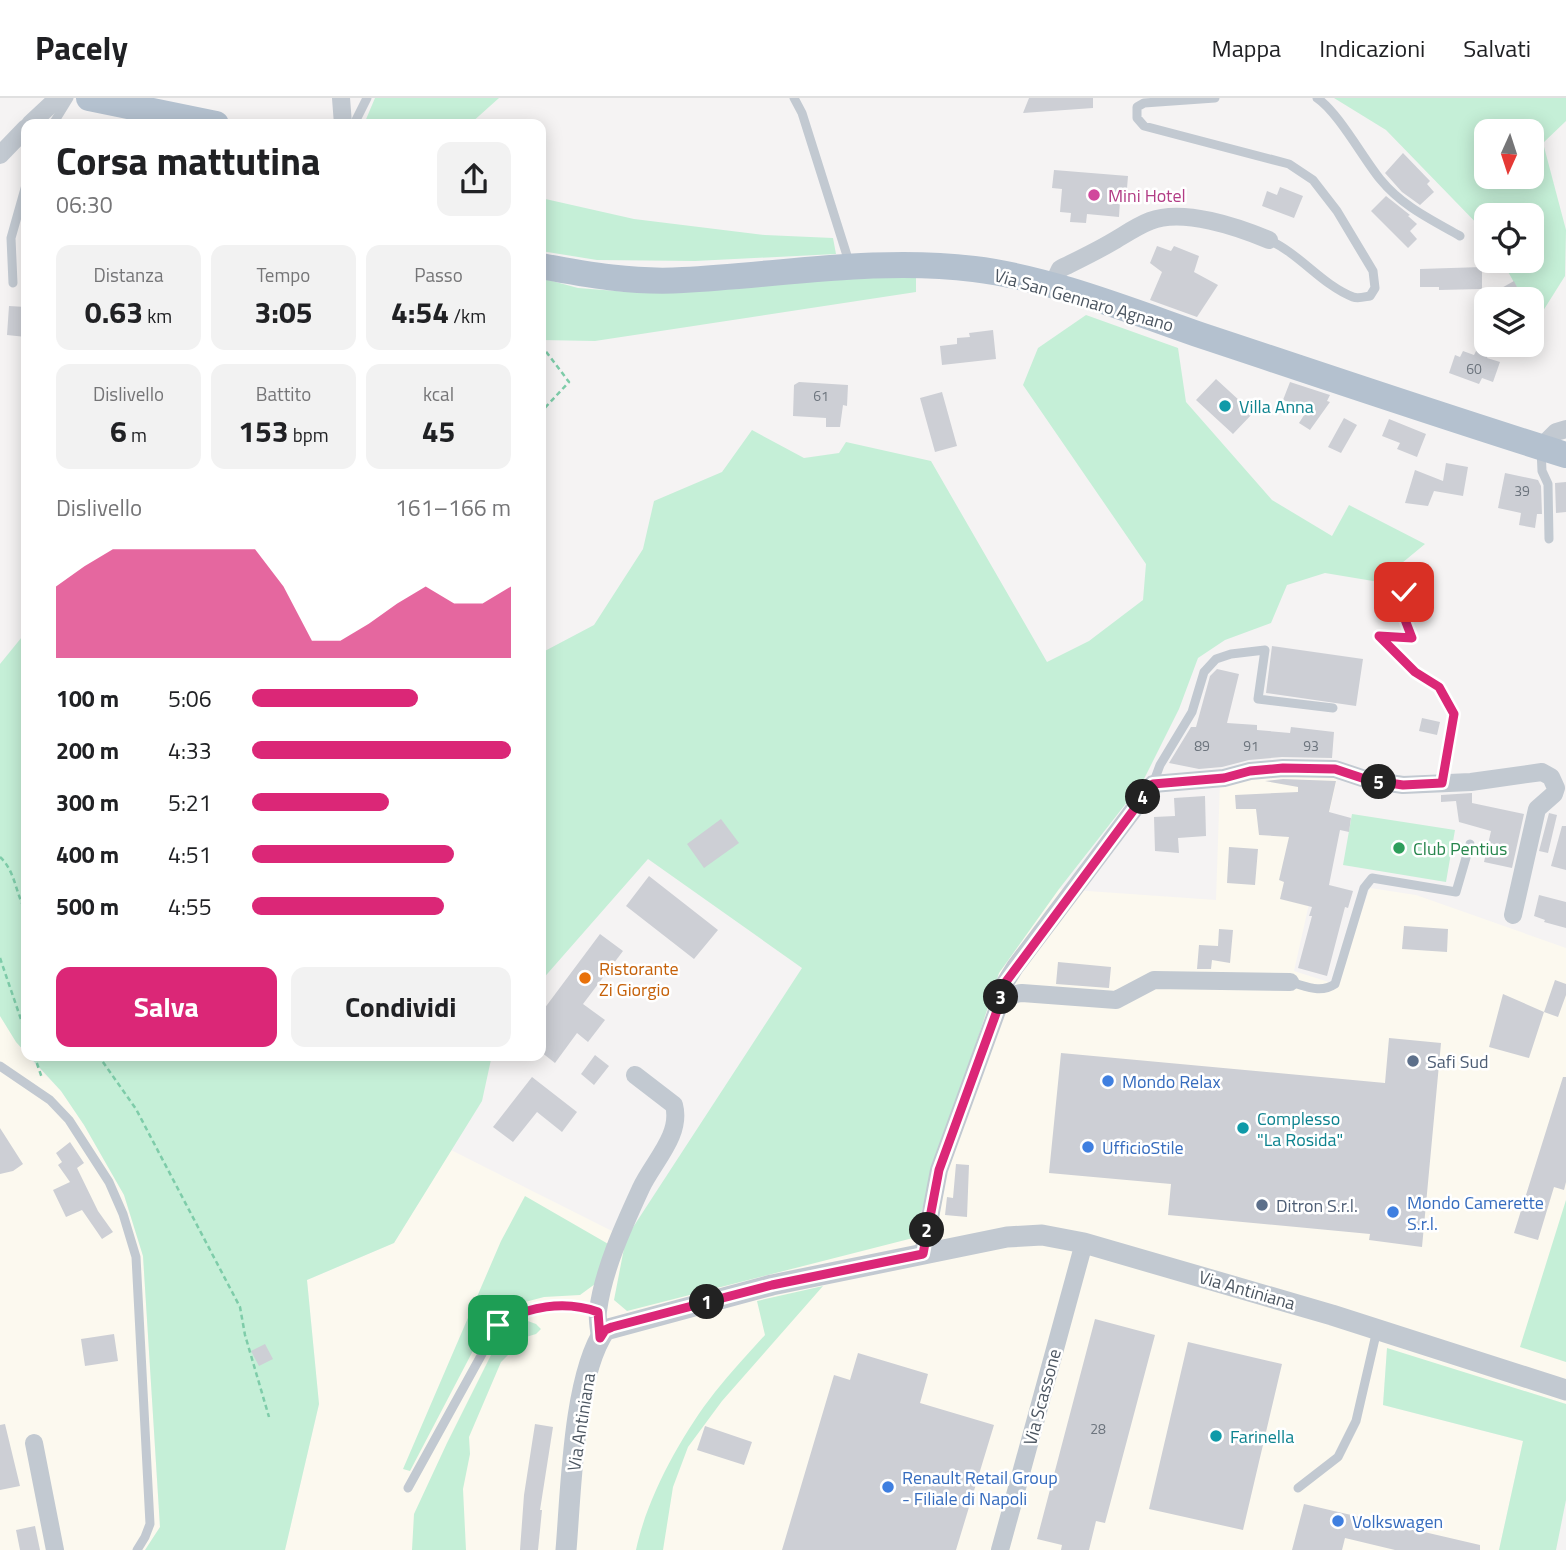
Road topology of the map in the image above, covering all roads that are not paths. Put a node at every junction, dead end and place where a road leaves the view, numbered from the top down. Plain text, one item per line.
1 (58, 98) edge
2 (69, 98) edge
3 (89, 98) edge
4 (341, 98) edge
5 (367, 98) edge
6 (794, 98) edge
7 (1215, 98) edge
8 (1317, 98) edge
9 (35, 119) edge
10 (55, 119) edge
11 (192, 119) edge
12 (343, 119) edge
13 (356, 119) edge
14 (21, 133) edge
15 (0, 155) edge
16 (21, 203) edge
17 (1460, 236) dead end
18 (1269, 240) joint
19 (851, 267) junction
20 (546, 268) edge
21 (13, 283) dead end
22 (1052, 286) junction
23 (1566, 429) edge
24 (1541, 447) junction
25 (1566, 455) edge
26 (1549, 539) dead end
27 (1333, 708) dead end
28 (1153, 784) junction
29 (1470, 844) dead end
30 (1513, 915) dead end
31 (1290, 982) joint
32 (998, 1008) junction
33 (0, 1066) edge
34 (635, 1075) dead end
35 (1084, 1243) junction
36 (923, 1254) junction
37 (598, 1312) junction
38 (1377, 1330) junction
39 (600, 1338) junction
40 (1566, 1390) edge
41 (34, 1443) dead end
42 (408, 1488) dead end
43 (1298, 1488) dead end
44 (55, 1550) edge
45 (137, 1550) edge
46 (566, 1550) edge
47 (1000, 1550) edge

1 - 9 street
2 - 10 lane
3 - 11 main road
4 - 12 street
5 - 13 lane
6 - 19 lane
7 - 18 lane
8 - 17 lane
14 - 15 street
16 - 21 lane
18 - 22 street
19 - 20 main road, Via San Gennaro Agnano
19 - 22 main road, Via San Gennaro Agnano
22 - 24 main road, Via San Gennaro Agnano
23 - 24 street
24 - 25 main road, Via San Gennaro Agnano
24 - 26 lane
27 - 28 lane
28 - 30 street
28 - 32 street
29 - 31 lane
31 - 32 street
32 - 36 street
33 - 45 lane
34 - 37 street
35 - 36 street, Via Antiniana
35 - 38 street, Via Antiniana
35 - 47 street, Via Scassone
36 - 39 street, Via Antiniana
37 - 39 street
37 - 42 lane
38 - 40 street, Via Antiniana
38 - 43 lane
39 - 46 street, Via Antiniana
41 - 44 street

